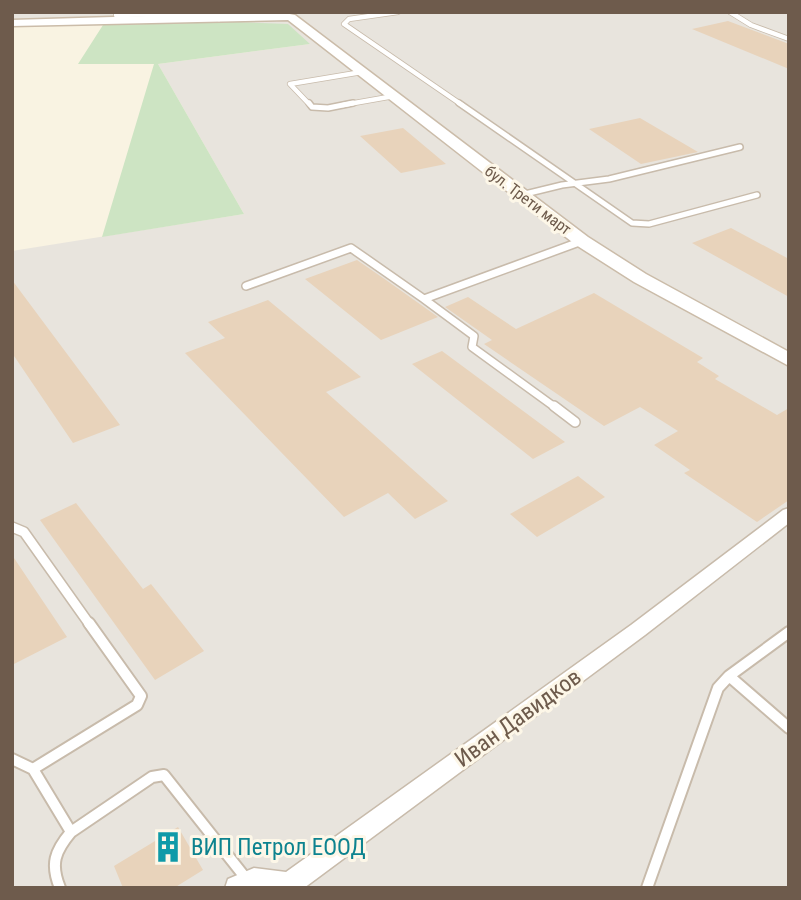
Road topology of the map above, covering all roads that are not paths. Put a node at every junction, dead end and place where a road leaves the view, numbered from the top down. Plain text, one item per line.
1 (398, 12) edge
2 (730, 12) edge
3 (116, 15) dead end
4 (288, 15) edge
5 (219, 19) junction
6 (12, 23) edge
7 (789, 39) edge
8 (362, 72) junction
9 (394, 96) junction
10 (740, 147) dead end
11 (572, 183) junction
12 (521, 195) junction
13 (757, 195) dead end
14 (582, 241) junction
15 (246, 286) dead end
16 (424, 299) junction
17 (789, 360) edge
18 (575, 422) dead end
19 (789, 514) edge
20 (12, 527) edge
21 (789, 632) edge
22 (729, 676) junction
23 (789, 728) edge
24 (12, 759) edge
25 (33, 769) junction
26 (71, 832) junction
27 (243, 884) edge
28 (60, 888) edge
29 (647, 888) edge

1 - 11 lane
2 - 7 lane
3 - 5 lane
4 - 5 main road
4 - 8 main road, бул. Трети март
5 - 6 main road
8 - 9 main road, бул. Трети март
8 - 9 lane
9 - 12 main road, бул. Трети март
10 - 11 lane
11 - 12 lane
11 - 13 lane
12 - 14 main road, бул. Трети март
14 - 16 lane
14 - 17 main road, бул. Трети март
15 - 16 lane
16 - 18 lane
19 - 27 street, Иван Давидков
20 - 25 lane
21 - 22 lane
22 - 23 lane
22 - 29 lane
24 - 25 lane
25 - 26 lane
26 - 27 lane
26 - 28 lane

